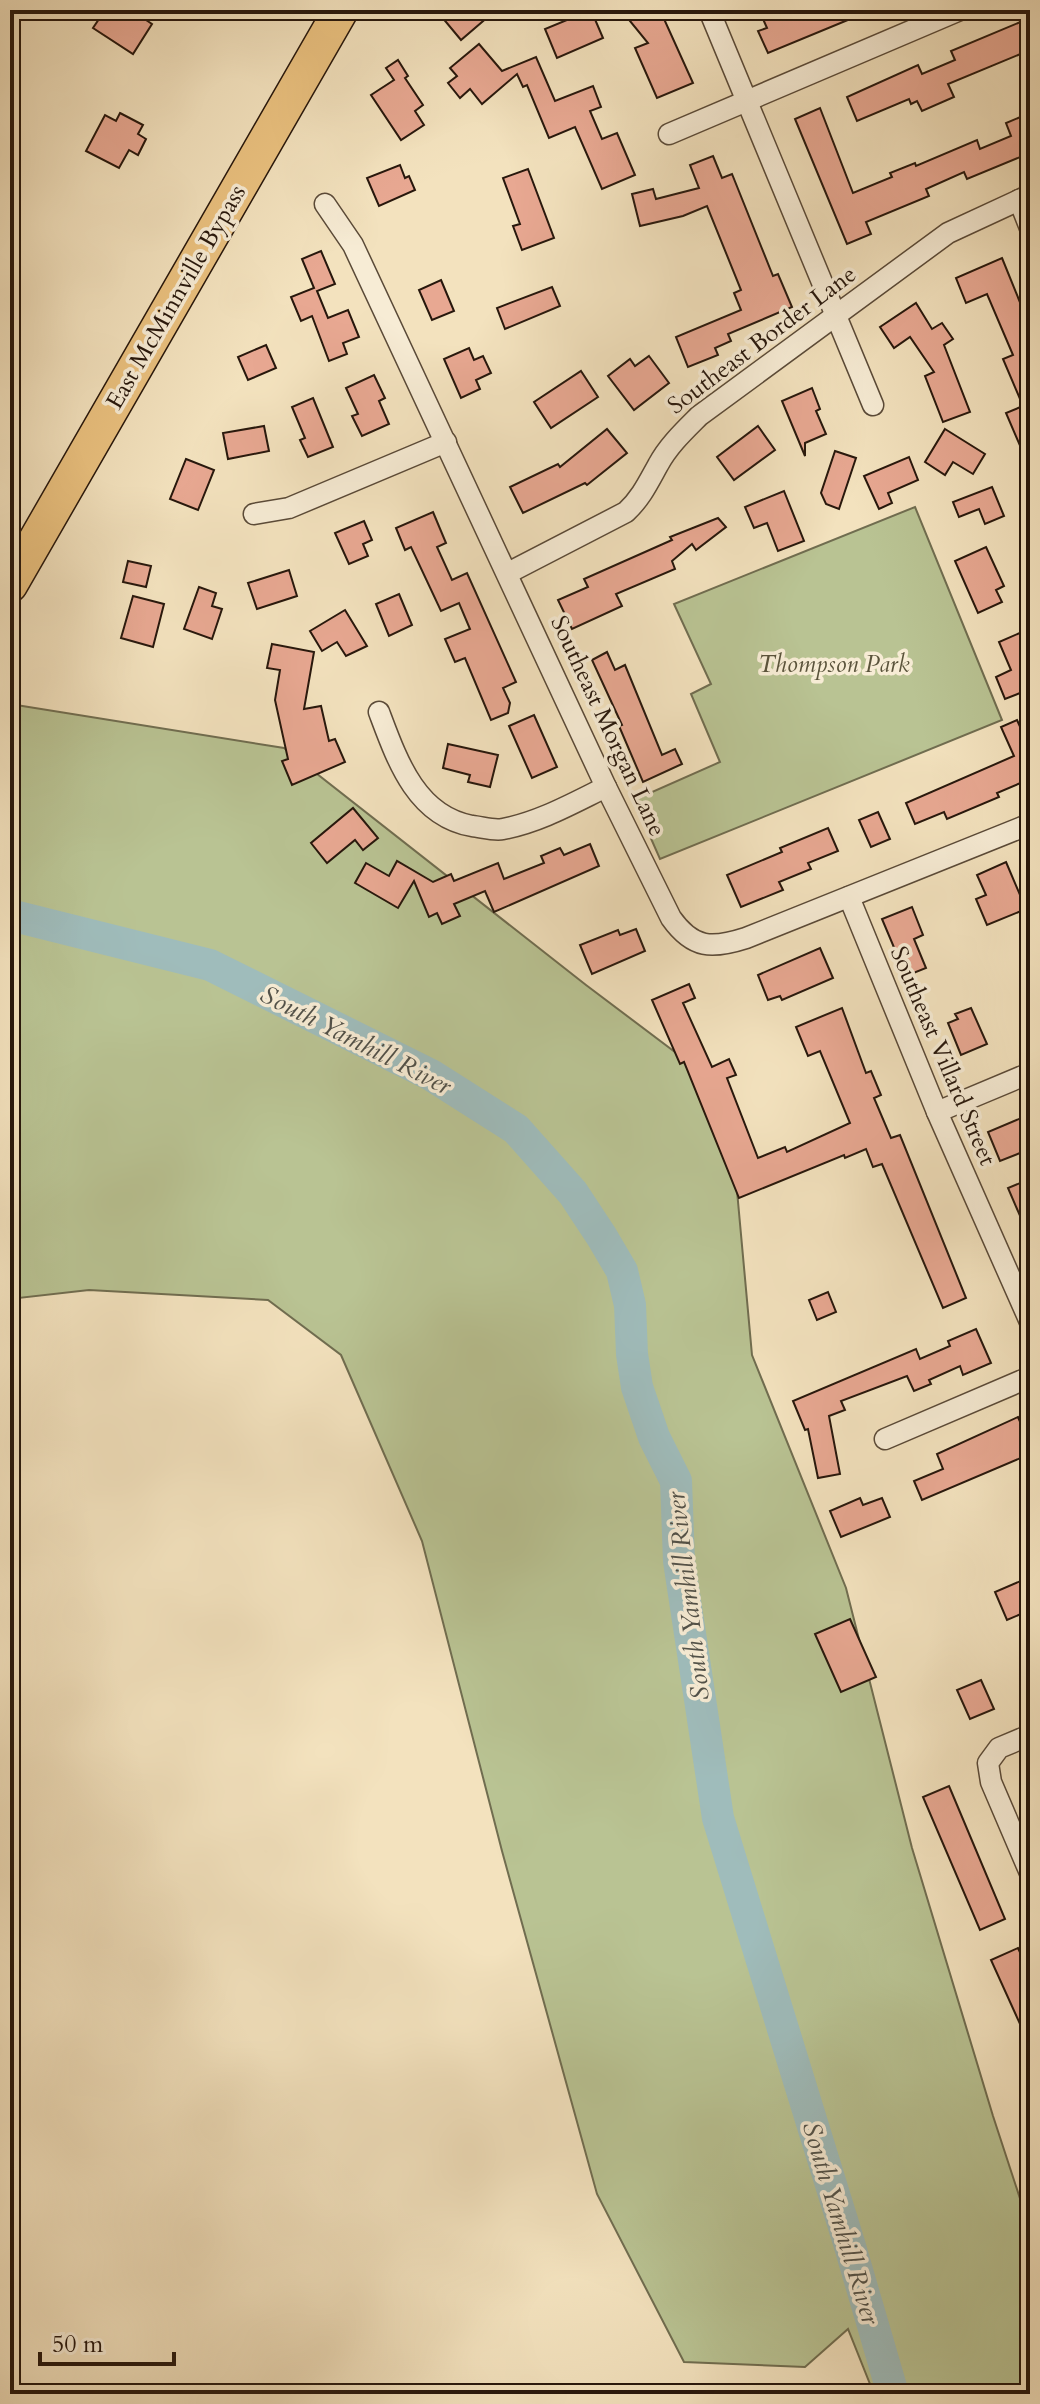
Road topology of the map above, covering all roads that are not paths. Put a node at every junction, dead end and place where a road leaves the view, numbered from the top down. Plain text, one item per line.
1 (341, 10) edge
2 (709, 10) edge
3 (960, 10) edge
4 (745, 102) junction
5 (669, 134) dead end
6 (1024, 198) edge
7 (325, 204) dead end
8 (1030, 228) edge
9 (835, 317) junction
10 (873, 405) dead end
11 (446, 442) junction
12 (254, 514) dead end
13 (508, 573) junction
14 (10, 585) edge
15 (379, 712) dead end
16 (606, 787) junction
17 (1030, 824) edge
18 (849, 897) junction
19 (1030, 1073) edge
20 (937, 1112) junction
21 (1030, 1322) edge
22 (1030, 1377) edge
23 (885, 1439) dead end
24 (1030, 1735) edge
25 (1030, 1873) edge

1 - 14 highway, East McMinnville Bypass
2 - 4 street
3 - 4 street
4 - 5 street
4 - 9 street
6 - 8 street
6 - 9 street, Southeast Border Lane
7 - 11 street, Southeast Morgan Lane
9 - 10 street
9 - 13 street, Southeast Border Lane
11 - 12 street
11 - 13 street, Southeast Morgan Lane
13 - 16 street, Southeast Morgan Lane
15 - 16 street
16 - 18 street, Southeast Morgan Lane
17 - 18 street, Southeast Morgan Lane
18 - 20 street, Southeast Villard Street
19 - 20 street
20 - 21 street, Southeast Villard Street
22 - 23 street
24 - 25 street

